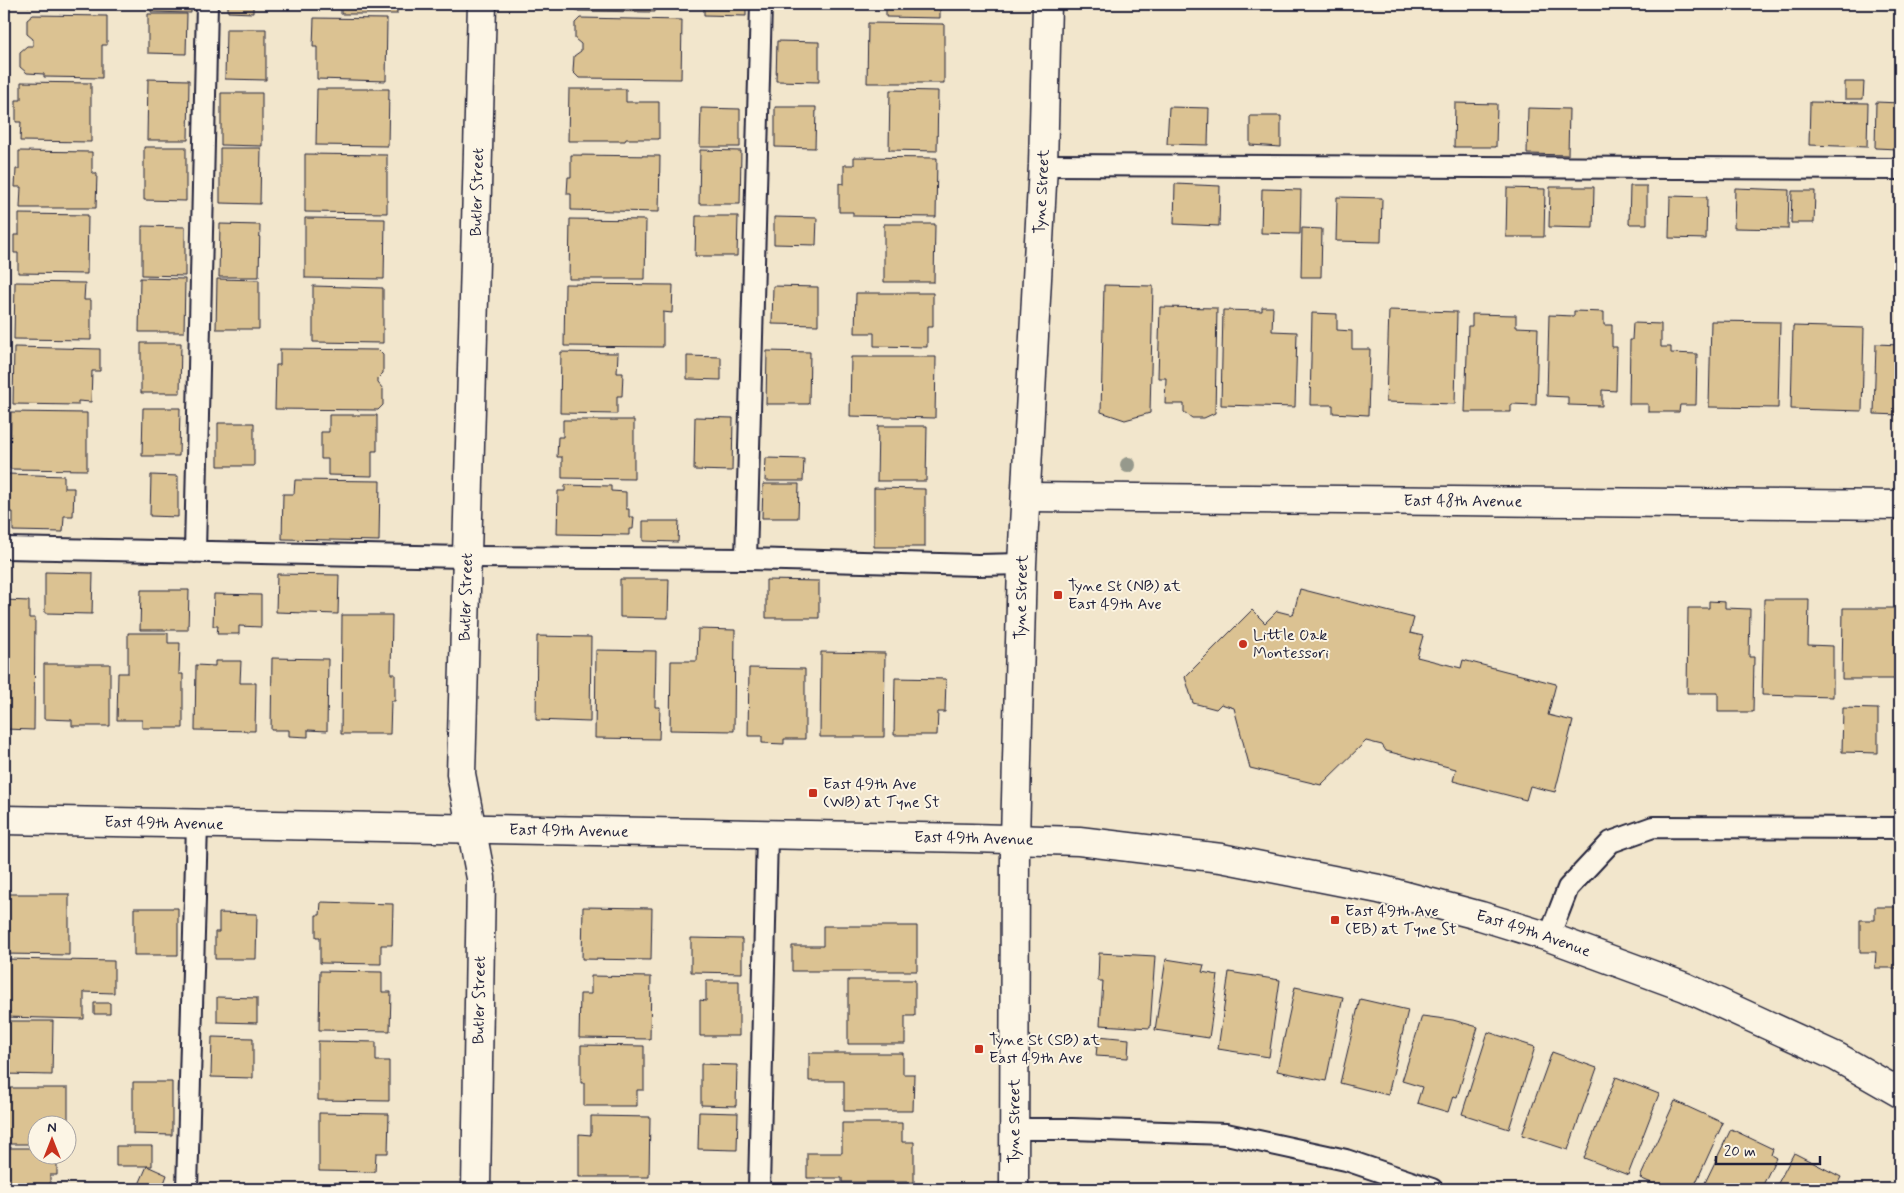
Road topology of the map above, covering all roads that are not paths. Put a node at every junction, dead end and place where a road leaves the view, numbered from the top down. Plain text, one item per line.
1 (207, 4) edge
2 (482, 4) edge
3 (761, 4) edge
4 (1047, 4) edge
5 (1043, 165) junction
6 (1900, 169) edge
7 (1027, 497) junction
8 (1900, 506) edge
9 (4, 548) edge
10 (195, 552) junction
11 (467, 557) junction
12 (746, 558) junction
13 (1022, 564) junction
14 (4, 820) edge
15 (197, 824) junction
16 (1900, 828) edge
17 (471, 829) junction
18 (767, 834) junction
19 (1015, 839) junction
20 (1549, 937) junction
21 (1900, 1093) edge
22 (1014, 1129) junction
23 (187, 1189) edge
24 (476, 1189) edge
25 (759, 1189) edge
26 (1014, 1189) edge
27 (1432, 1189) edge

1 - 10 lane
2 - 11 street, Butler Street
3 - 12 lane
4 - 5 street, Tyne Street
5 - 6 lane
5 - 7 street, Tyne Street
7 - 8 street, East 48th Avenue
7 - 13 street, Tyne Street
9 - 10 lane
10 - 11 lane
11 - 12 lane
11 - 17 street, Butler Street
12 - 13 lane
13 - 19 street, Tyne Street
14 - 15 street, East 49th Avenue
15 - 17 street, East 49th Avenue
15 - 23 lane
16 - 20 lane
17 - 18 street, East 49th Avenue
17 - 24 street, Butler Street
18 - 19 street, East 49th Avenue
18 - 25 lane
19 - 20 street, East 49th Avenue
19 - 22 street, Tyne Street
20 - 21 street, East 49th Avenue
22 - 26 street, Tyne Street
22 - 27 lane

